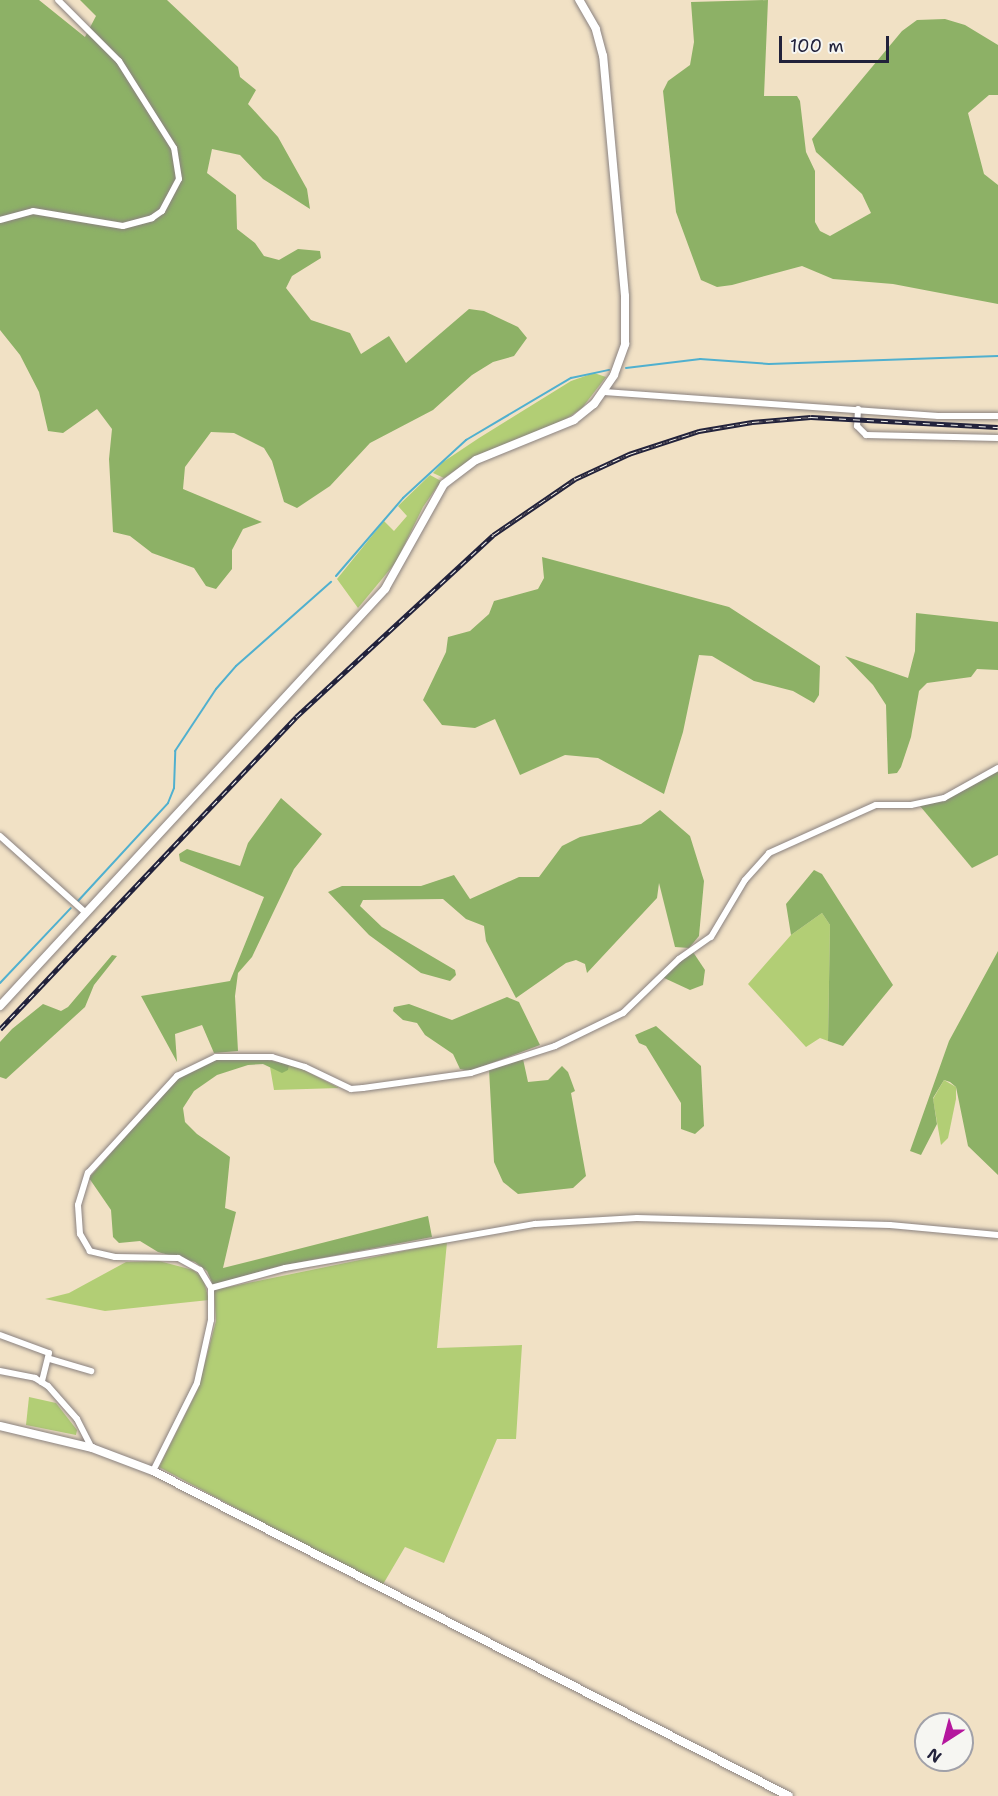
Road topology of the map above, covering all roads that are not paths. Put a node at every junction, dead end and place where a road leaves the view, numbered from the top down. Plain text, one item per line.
1 (58, 0) edge
2 (579, 0) edge
3 (0, 220) edge
4 (604, 392) junction
5 (858, 409) junction
6 (998, 416) edge
7 (998, 438) edge
8 (998, 768) edge
9 (0, 836) edge
10 (86, 913) junction
11 (0, 1006) edge
12 (998, 1235) edge
13 (211, 1288) junction
14 (0, 1335) edge
15 (50, 1359) junction
16 (0, 1371) edge
17 (91, 1371) dead end
18 (42, 1382) junction
19 (0, 1426) edge
20 (92, 1448) junction
21 (153, 1472) junction
22 (789, 1796) edge

1 - 3 street
2 - 4 street
4 - 5 street
4 - 10 street
5 - 6 street
5 - 7 street
8 - 13 street
9 - 10 street
10 - 11 street
12 - 13 street
13 - 21 street
14 - 15 street
15 - 17 street
15 - 18 street
16 - 18 street
18 - 20 street
19 - 20 street
20 - 21 street
21 - 22 street

